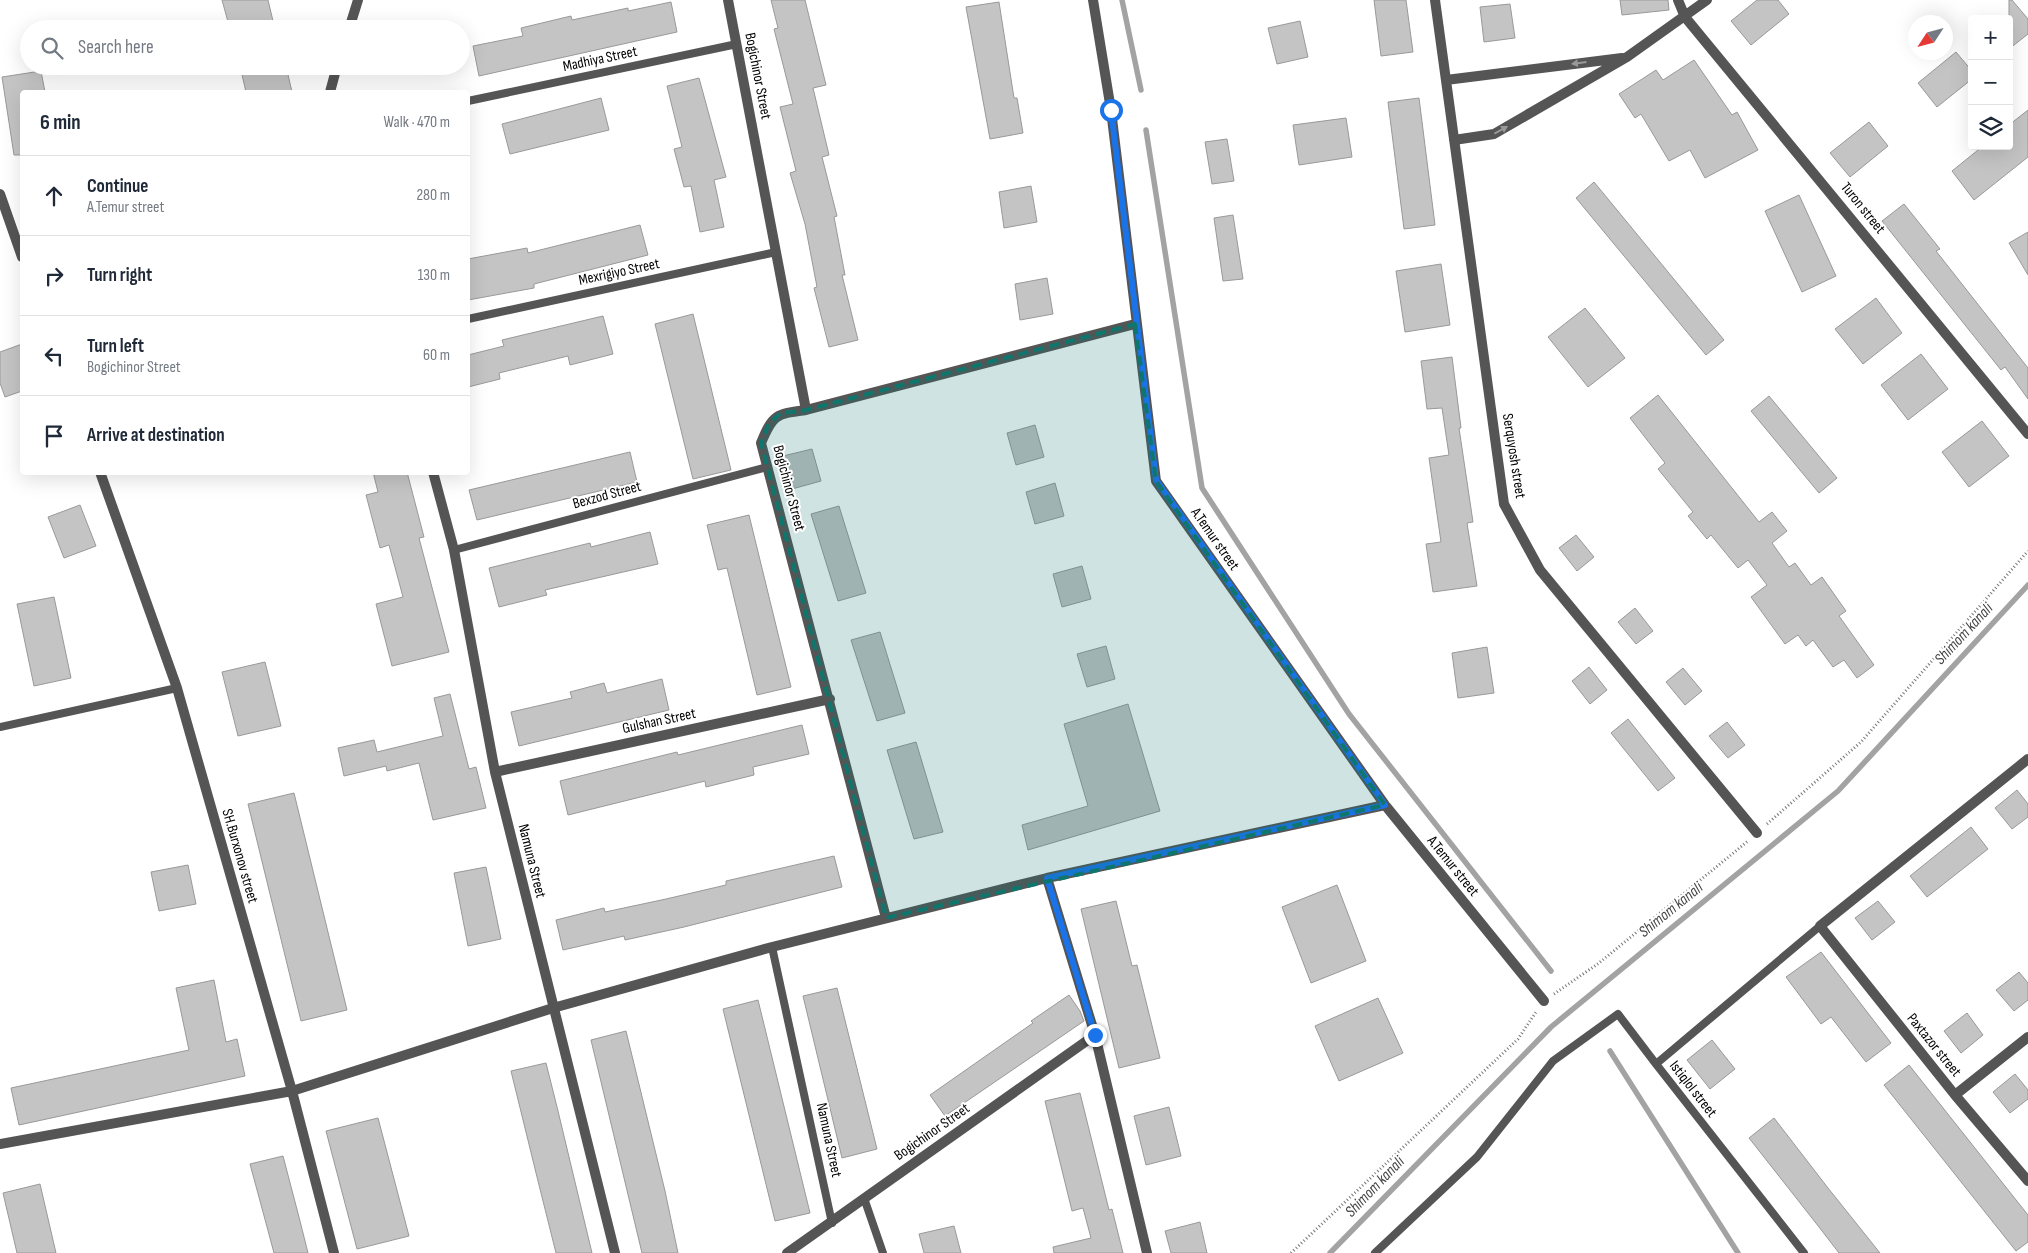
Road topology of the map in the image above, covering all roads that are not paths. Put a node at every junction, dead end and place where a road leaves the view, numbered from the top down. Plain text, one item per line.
1 (358, 0) edge
2 (728, 0) edge
3 (1093, 0) edge
4 (1435, 0) edge
5 (1678, 0) edge
6 (1707, 0) edge
7 (1685, 17) junction
8 (352, 20) edge
9 (738, 44) junction
10 (1628, 57) junction
11 (335, 75) edge
12 (1446, 80) junction
13 (331, 90) edge
14 (470, 101) edge
15 (1454, 140) junction
16 (0, 194) edge
17 (20, 251) edge
18 (776, 252) junction
19 (470, 319) edge
20 (1136, 324) junction
21 (806, 410) junction
22 (2028, 434) edge
23 (767, 467) junction
24 (101, 475) edge
25 (434, 475) edge
26 (454, 550) junction
27 (177, 688) junction
28 (830, 699) junction
29 (0, 727) edge
30 (2028, 759) edge
31 (495, 772) junction
32 (1385, 805) junction
33 (1757, 833) road end
34 (1047, 878) junction
35 (886, 918) junction
36 (1820, 926) junction
37 (772, 947) junction
38 (1544, 1001) road end
39 (553, 1008) junction
40 (1095, 1035) junction
41 (2028, 1037) edge
42 (1656, 1064) junction
43 (292, 1091) junction
44 (1955, 1095) junction
45 (0, 1144) edge
46 (2028, 1181) edge
47 (864, 1198) junction
48 (832, 1223) junction
49 (334, 1253) edge
50 (616, 1253) edge
51 (787, 1253) edge
52 (883, 1253) edge
53 (1147, 1253) edge
54 (1375, 1253) edge
55 (1804, 1253) edge

1 - 8 street
2 - 9 street, Bogichinor Street
3 - 20 street, A.Temur street
4 - 12 street, Serquyosh street
5 - 7 street, Turon street
6 - 7 street
7 - 10 street
7 - 22 street, Turon street
9 - 14 lane, Madhiya Street
9 - 18 street, Bogichinor Street
10 -> 12 street
15 -> 10 street
11 - 13 street
12 - 15 street, Serquyosh street
15 - 33 street, Serquyosh street
16 - 17 street
18 - 19 lane, Mexrigiyo Street
18 - 21 street, Bogichinor Street
20 - 21 street
20 - 32 street, A.Temur street
21 - 23 street, Bogichinor Street
23 - 26 lane, Bexzod Street
23 - 28 street, Bogichinor Street
24 - 27 street, SH.Burxonov street
25 - 26 street, Namuna Street
26 - 31 street, Namuna Street
27 - 29 lane
27 - 43 street, SH.Burxonov street
28 - 31 street, Gulshan Street
28 - 35 street, Bogichinor Street
30 - 36 street
31 - 39 street, Namuna Street
32 - 34 street
32 - 38 street, A.Temur street
34 - 35 street
34 - 40 street
35 - 37 street
36 - 42 lane, Istiqlol street
36 - 44 street, Paxtazor street
37 - 39 street
37 - 48 lane, Namuna Street
39 - 43 street
39 - 50 street, Namuna Street
40 - 47 street, Bogichinor Street
40 - 53 street
41 - 44 street
42 - 54 lane
42 - 55 lane, Istiqlol street
43 - 45 street
43 - 49 street, SH.Burxonov street
44 - 46 street, Paxtazor street
47 - 48 street, Bogichinor Street
47 - 52 lane
48 - 51 street, Bogichinor Street

